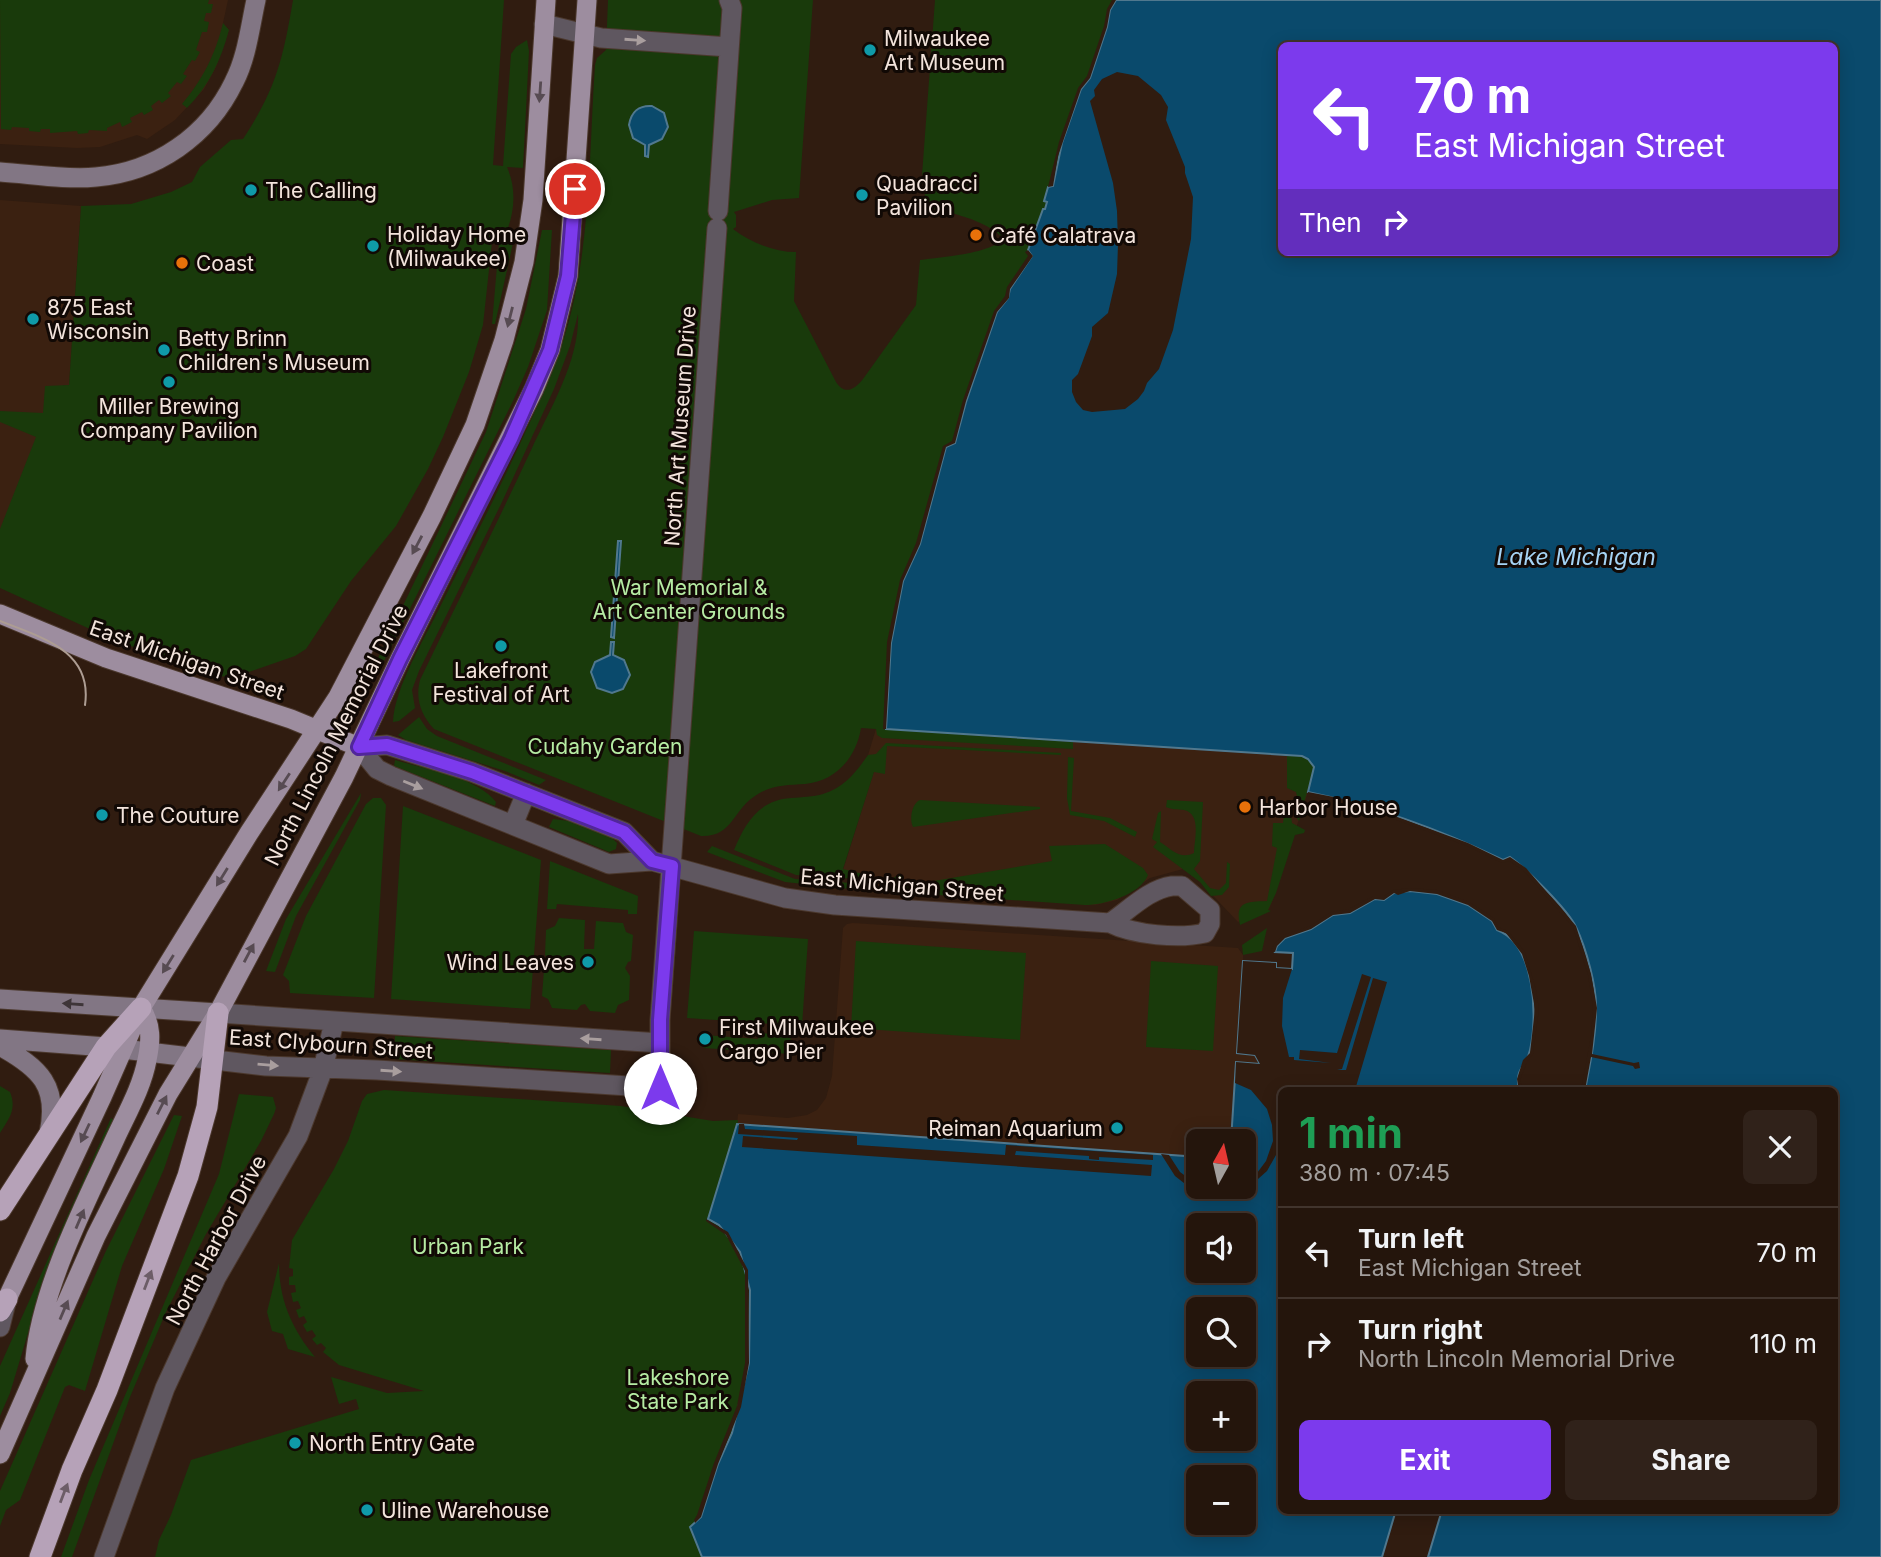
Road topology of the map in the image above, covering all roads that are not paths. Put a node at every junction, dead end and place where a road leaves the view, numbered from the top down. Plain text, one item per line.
1 (256, 0) edge
2 (546, 0) edge
3 (587, 0) edge
4 (729, 0) edge
5 (544, 24) junction
6 (584, 34) junction
7 (729, 47) junction
8 (0, 172) edge
9 (0, 614) edge
10 (318, 730) junction
11 (359, 747) junction
12 (526, 793) junction
13 (513, 825) junction
14 (652, 861) junction
15 (672, 866) junction
16 (1110, 923) junction
17 (0, 999) edge
18 (141, 1009) junction
19 (218, 1013) junction
20 (334, 1022) junction
21 (0, 1039) edge
22 (660, 1043) junction
23 (0, 1046) edge
24 (115, 1048) junction
25 (149, 1052) junction
26 (190, 1057) junction
27 (213, 1059) junction
28 (323, 1069) junction
29 (660, 1088) joint
30 (49, 1133) junction
31 (0, 1210) edge
32 (3, 1305) edge
33 (0, 1327) edge
34 (33, 1377) junction
35 (0, 1454) edge
36 (40, 1557) edge
37 (104, 1557) edge

1 - 8 main road
2 - 5 main road, North Lincoln Memorial Drive
3 - 6 main road, North Lincoln Memorial Drive
4 - 7 street, North Art Museum Drive
5 - 6 street
5 -> 10 main road, North Lincoln Memorial Drive
6 -> 7 street
6 - 11 main road, North Lincoln Memorial Drive
7 - 15 street, North Art Museum Drive
9 - 10 main road, East Michigan Street
10 - 11 main road, East Michigan Street
10 -> 18 main road, North Lincoln Memorial Drive
11 - 12 street, East Michigan Street
11 -> 13 street, East Michigan Street
19 -> 11 main road, North Lincoln Memorial Drive
12 - 13 street
12 - 14 street, East Michigan Street
13 - 14 street, East Michigan Street
14 - 15 street, East Michigan Street
15 - 16 street, East Michigan Street
15 - 22 street, North Art Museum Drive
16 - 16 street, East Michigan Street
18 -> 17 main road, East Clybourn Street
18 - 19 main road, East Clybourn Street
18 - 24 highway
18 - 25 main road
19 - 20 street, East Clybourn Street
19 - 26 main road, North Lincoln Memorial Drive
19 - 27 highway
22 -> 20 street, East Clybourn Street
20 - 28 street, North Harbor Drive
21 - 24 main road, East Clybourn Street
22 - 29 street, North Art Museum Drive
23 - 30 main road
24 - 25 main road, East Clybourn Street
24 - 30 highway
24 -> 32 main road
25 - 26 main road, East Clybourn Street
34 -> 25 main road
26 - 27 street, East Clybourn Street
34 -> 26 main road, North Lincoln Memorial Drive
27 -> 28 street, East Clybourn Street
36 -> 27 highway
28 -> 29 street, East Clybourn Street
28 - 37 street, North Harbor Drive
30 - 31 highway
32 - 33 street
34 - 35 main road, North Lincoln Memorial Drive

